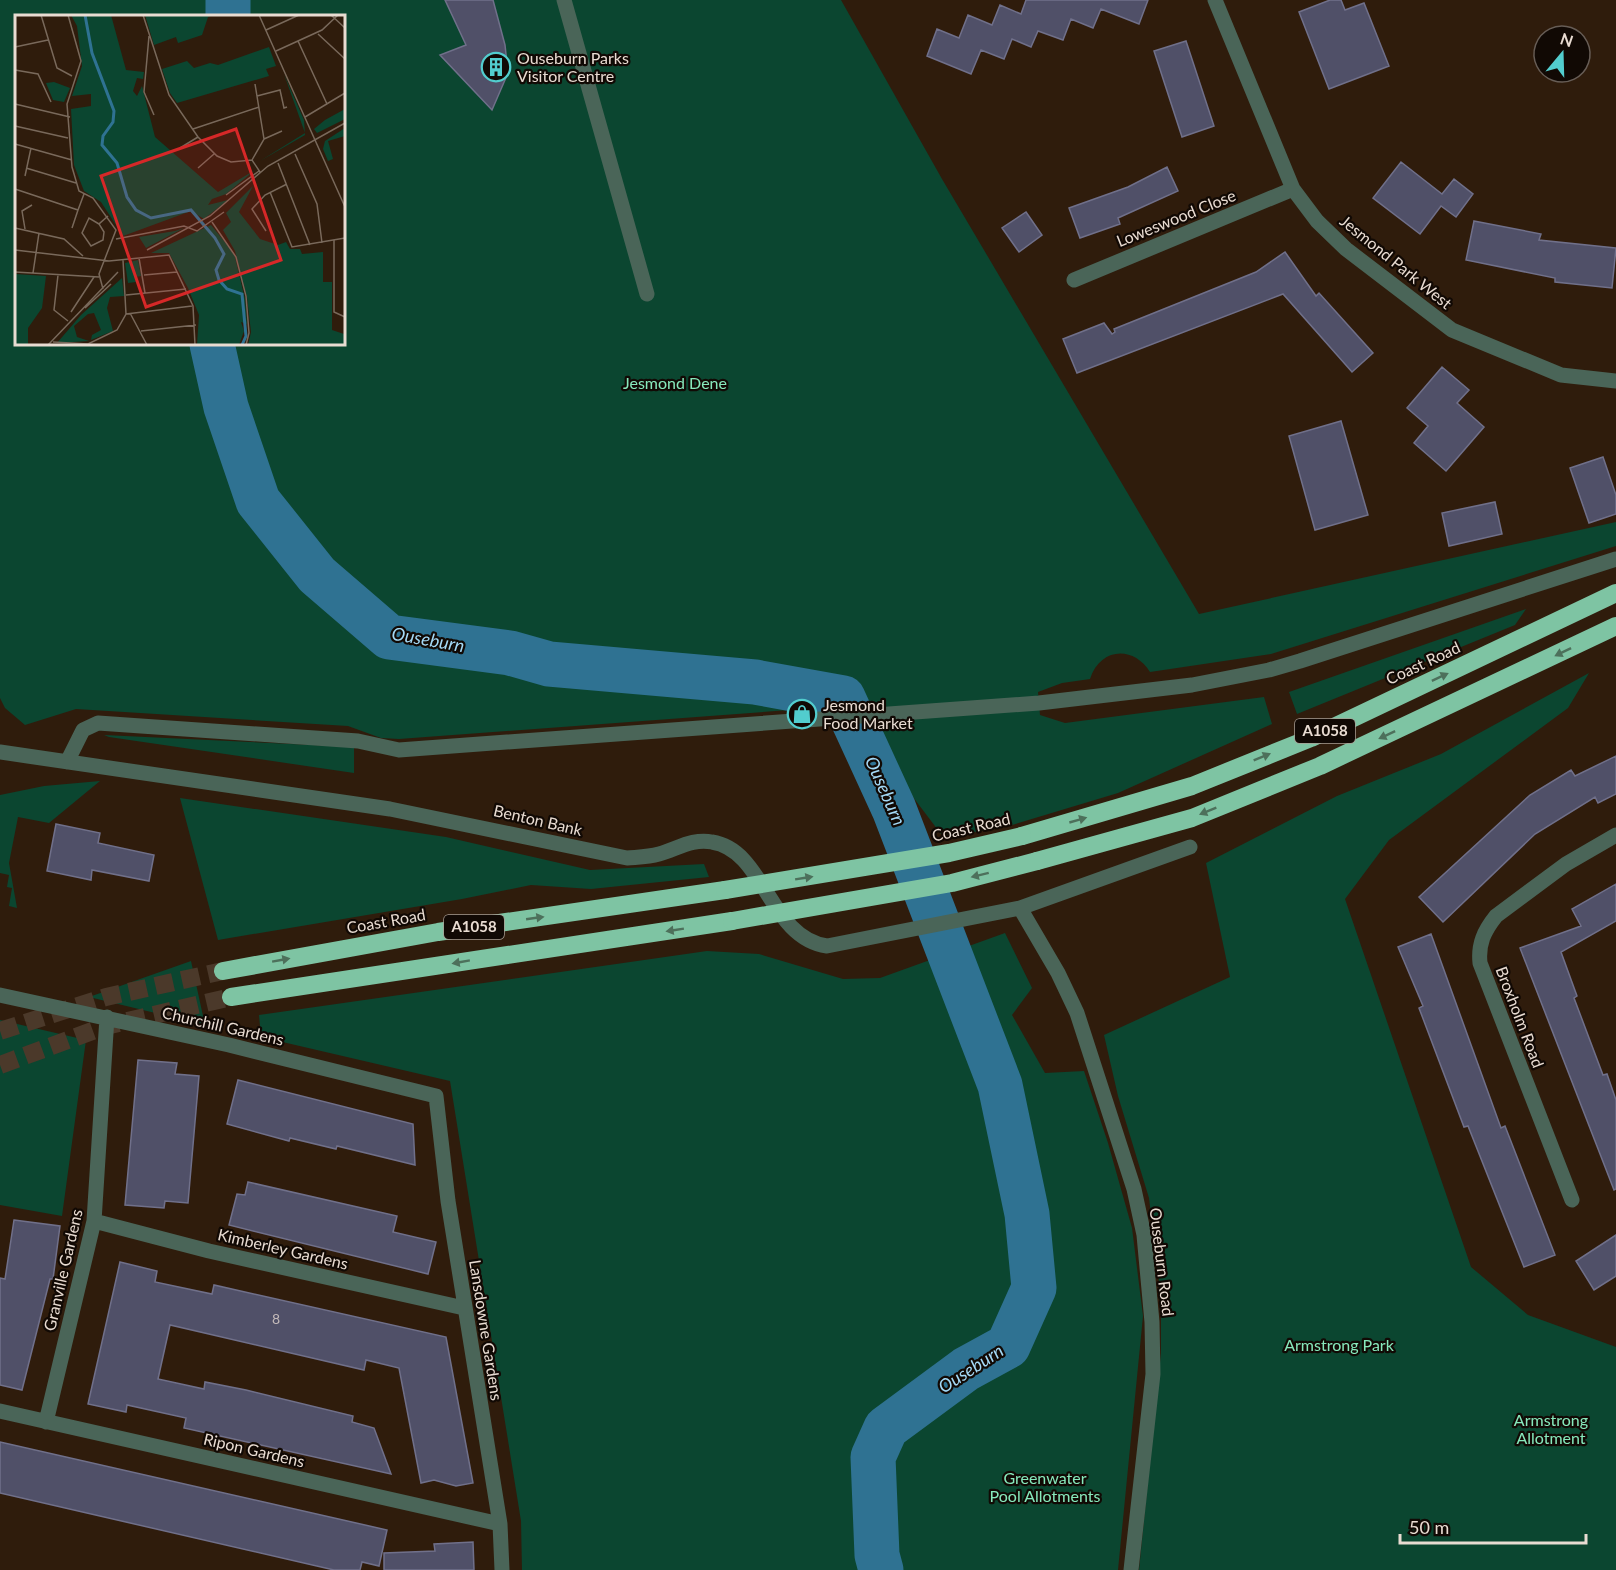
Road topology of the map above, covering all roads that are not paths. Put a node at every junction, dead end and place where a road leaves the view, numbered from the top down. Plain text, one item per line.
1 (564, 0) edge
2 (1215, 0) edge
3 (1293, 189) junction
4 (1074, 280) dead end
5 (647, 294) dead end
6 (1616, 381) edge
7 (1616, 559) edge
8 (1616, 593) edge
9 (1616, 626) edge
10 (0, 752) edge
11 (67, 762) junction
12 (1616, 835) edge
13 (1190, 847) dead end
14 (1020, 908) junction
15 (224, 971) tunnel mouth
16 (0, 995) edge
17 (231, 997) tunnel mouth
18 (107, 1017) junction
19 (436, 1096) joint
20 (1572, 1200) dead end
21 (94, 1221) junction
22 (464, 1308) junction
23 (0, 1411) edge
24 (46, 1422) junction
25 (500, 1524) junction
26 (502, 1570) edge
27 (1131, 1570) edge

1 - 5 street
2 - 3 street, Jesmond Park West
3 - 4 street, Loweswood Close
3 - 6 street, Jesmond Park West
7 - 11 street
15 -> 8 highway, Coast Road / A1058, bridge
9 -> 17 highway, A1058, bridge
10 - 11 street, Benton Bank
11 - 14 street, Benton Bank
12 - 20 street, Broxholm Road
13 - 14 street, Benton Bank
14 - 27 street, Ouseburn Road
16 - 18 street, Churchill Gardens
18 - 19 street, Churchill Gardens
18 - 21 street, Granville Gardens
19 - 22 street, Lansdowne Gardens
21 - 22 street, Kimberley Gardens
21 - 24 street, Granville Gardens
22 - 25 street, Lansdowne Gardens
23 - 24 street, Ripon Gardens
24 - 25 street, Ripon Gardens
25 - 26 street, Lansdowne Gardens

